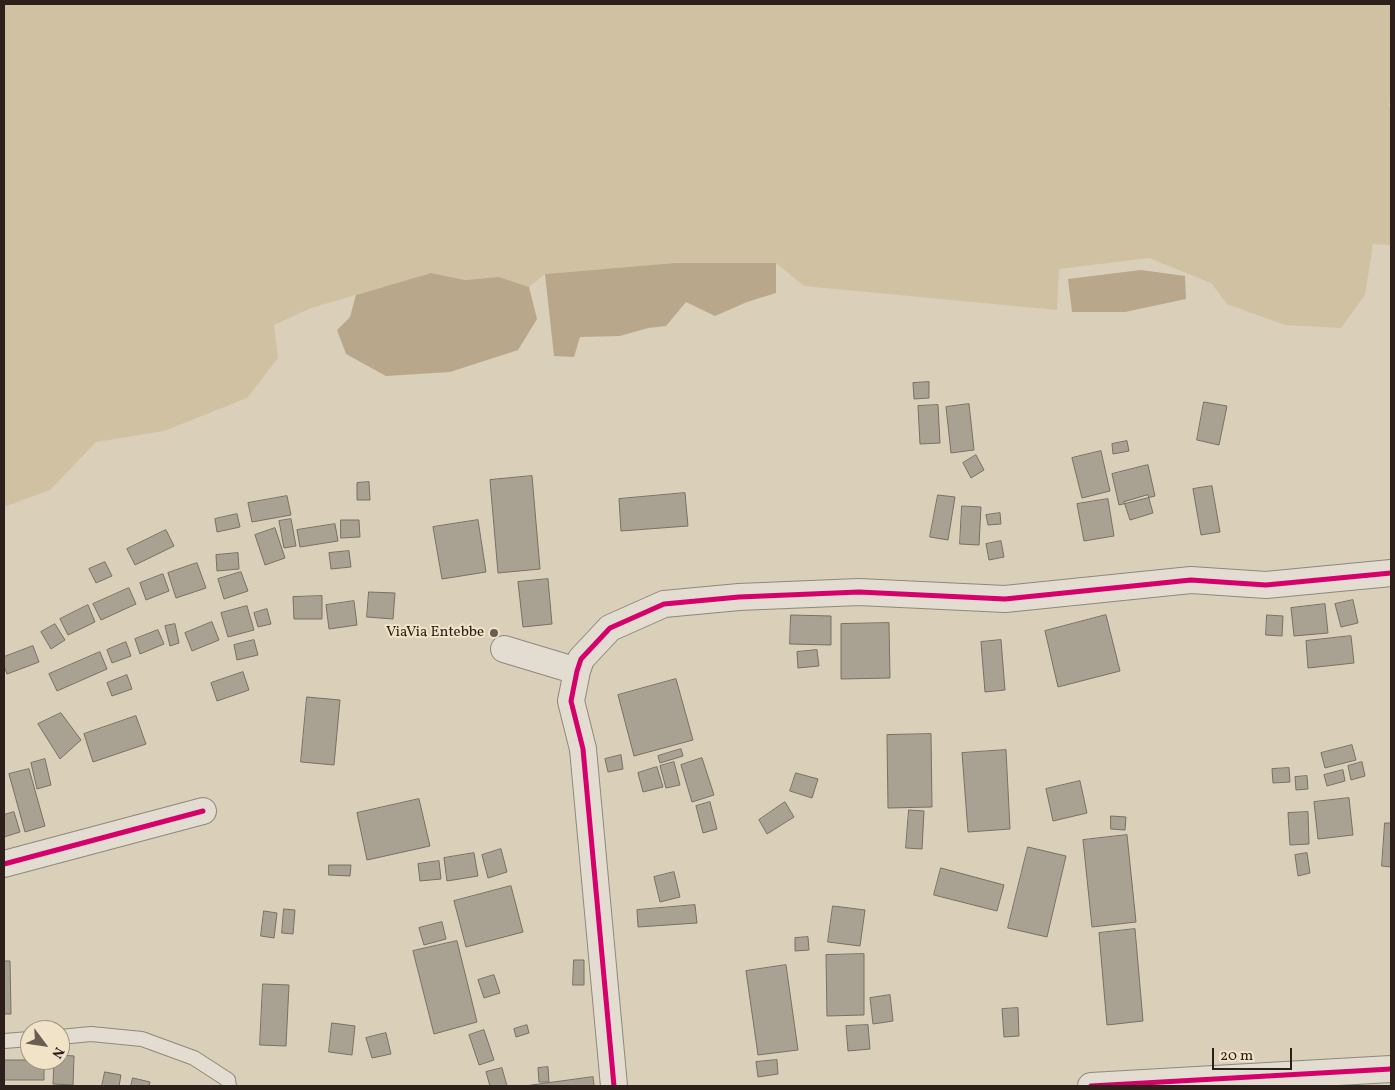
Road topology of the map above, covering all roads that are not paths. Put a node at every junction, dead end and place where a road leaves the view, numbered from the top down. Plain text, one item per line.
1 (1391, 573) edge
2 (504, 649) dead end
3 (577, 671) junction
4 (203, 811) dead end
5 (4, 864) edge
6 (70, 1035) edge
7 (20, 1040) edge
8 (4, 1041) edge
9 (1391, 1070) edge
10 (229, 1086) edge
11 (614, 1086) edge
12 (1091, 1086) edge

1 - 3 street
2 - 3 street
3 - 11 street
4 - 5 street
6 - 10 lane
7 - 8 lane
9 - 12 street

